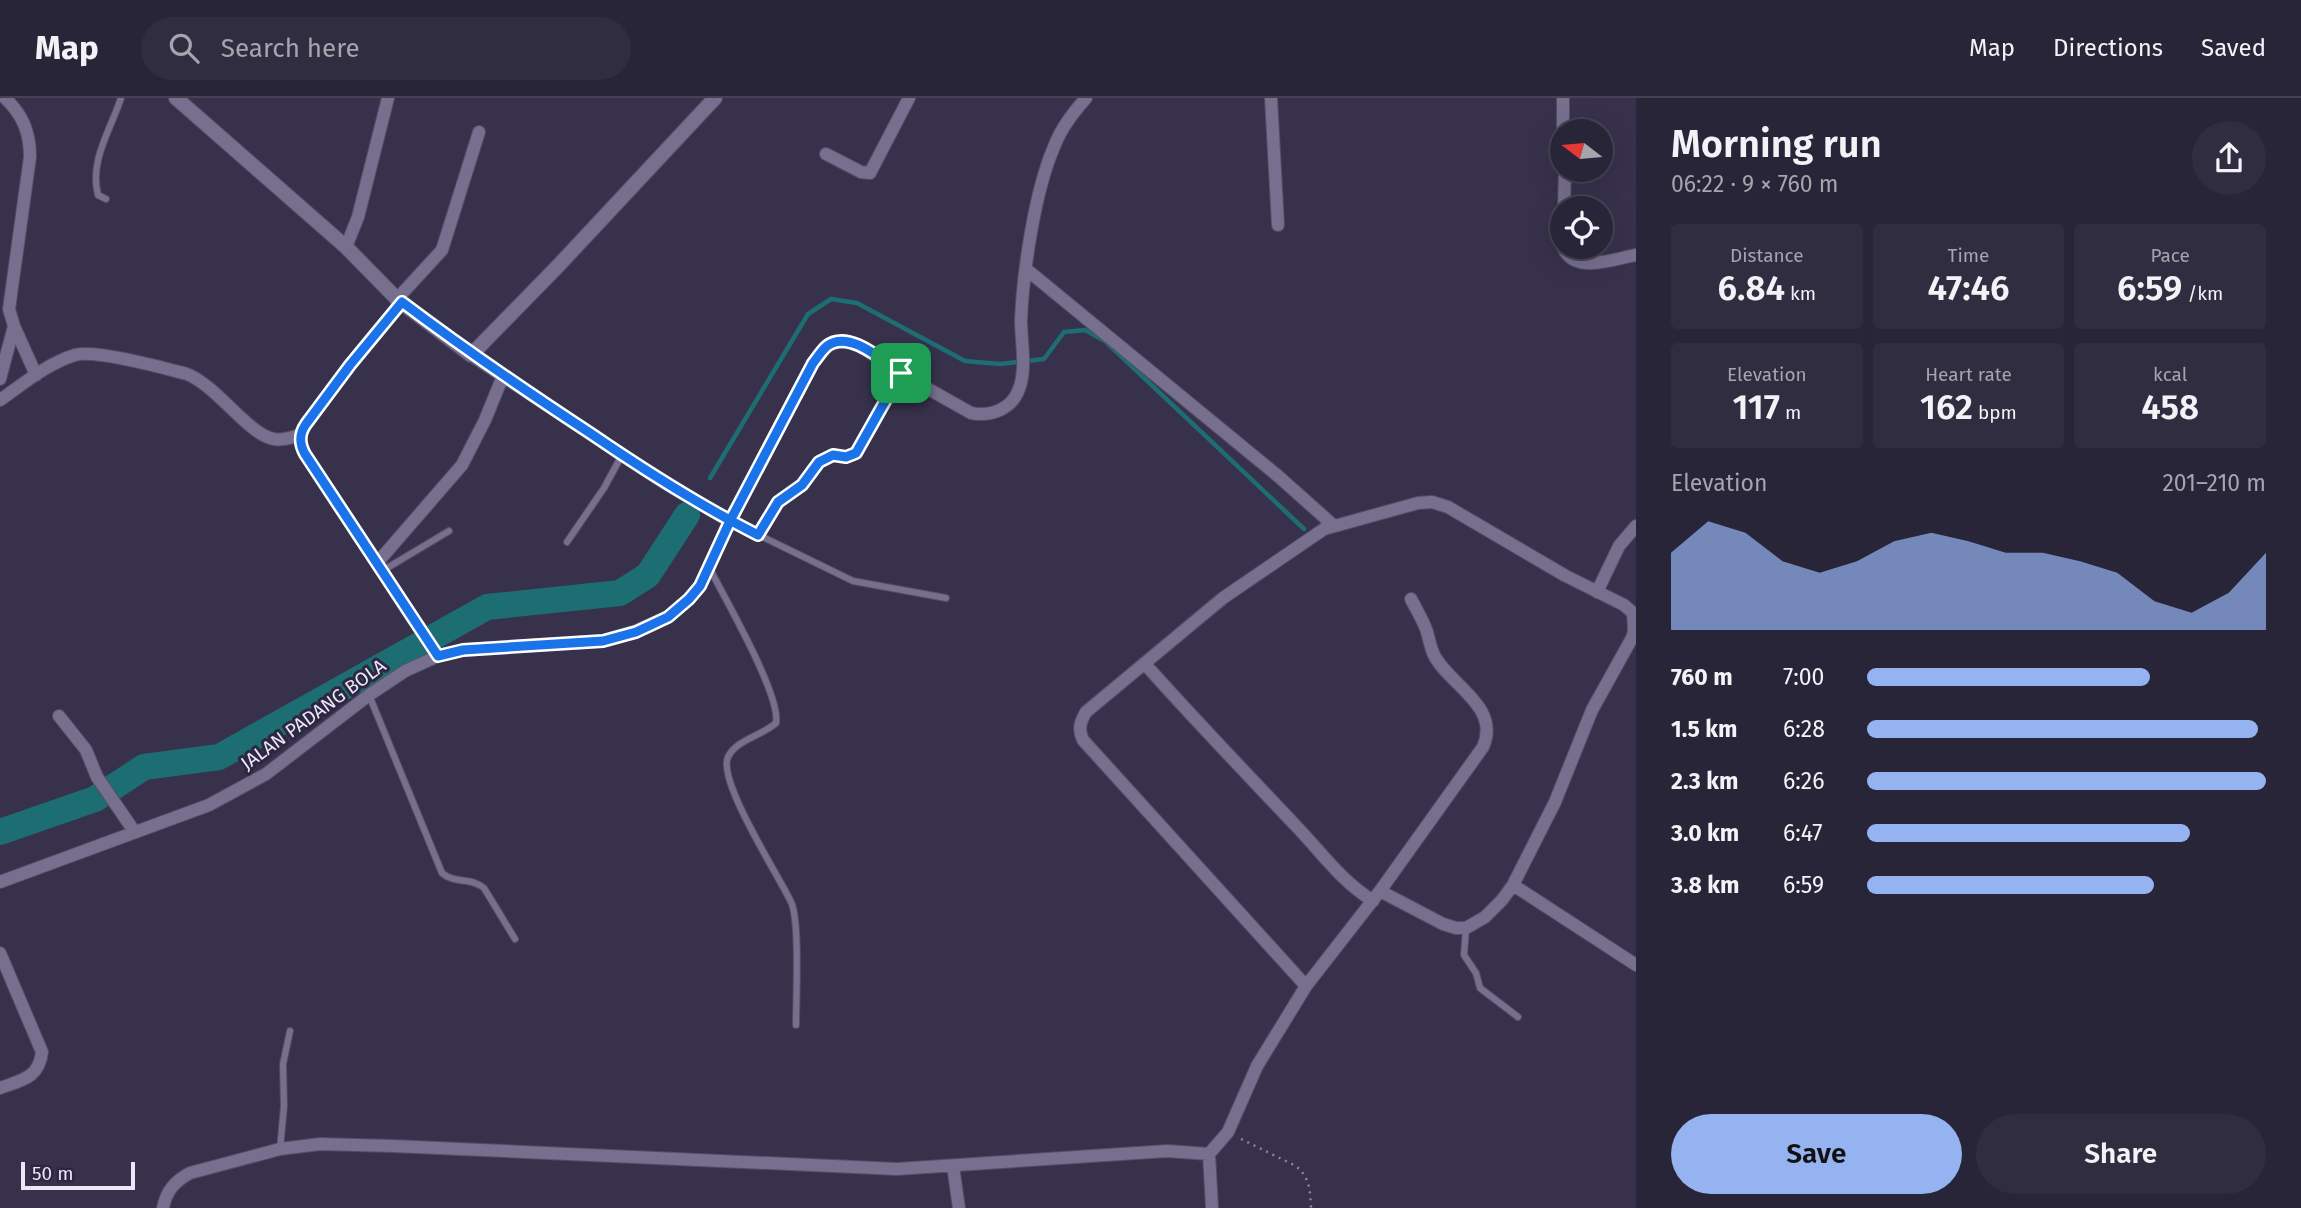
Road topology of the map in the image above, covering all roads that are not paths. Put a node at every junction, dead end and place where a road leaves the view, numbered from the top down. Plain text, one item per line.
1 (5, 98) edge
2 (121, 98) edge
3 (176, 98) edge
4 (388, 98) edge
5 (715, 98) edge
6 (909, 98) edge
7 (1086, 98) edge
8 (1271, 98) edge
9 (1563, 98) edge
10 (189, 103) edge
11 (1563, 119) edge
12 (479, 132) dead end
13 (826, 154) dead end
14 (106, 199) dead end
15 (1278, 225) dead end
16 (346, 247) junction
17 (1636, 254) edge
18 (1569, 259) edge
19 (1611, 259) edge
20 (1613, 259) edge
21 (1026, 269) junction
22 (400, 301) junction
23 (14, 326) junction
24 (471, 355) junction
25 (901, 373) junction
26 (36, 375) junction
27 (503, 376) junction
28 (0, 379) edge
29 (0, 400) edge
30 (300, 435) junction
31 (622, 455) junction
32 (730, 521) junction
33 (1333, 525) junction
34 (1636, 526) edge
35 (449, 530) dead end
36 (758, 535) junction
37 (567, 542) dead end
38 (379, 567) junction
39 (709, 568) junction
40 (1597, 592) junction
41 (946, 598) dead end
42 (1410, 599) dead end
43 (1633, 610) edge
44 (438, 656) junction
45 (1145, 664) junction
46 (369, 695) junction
47 (59, 716) dead end
48 (134, 831) junction
49 (0, 882) edge
50 (1513, 885) junction
51 (1377, 896) junction
52 (1466, 928) junction
53 (515, 939) dead end
54 (0, 953) edge
55 (1636, 965) edge
56 (1306, 986) junction
57 (1518, 1017) dead end
58 (796, 1025) dead end
59 (290, 1031) dead end
60 (0, 1088) edge
61 (280, 1149) junction
62 (1209, 1154) junction
63 (953, 1166) junction
64 (163, 1208) edge
65 (959, 1208) edge
66 (1212, 1208) edge

1 - 23 street
2 - 14 lane
3 - 10 street
4 - 16 street
5 - 24 street
6 - 13 street
7 - 21 street
8 - 15 street
9 - 11 street
10 - 16 street
12 - 22 street
16 - 22 street
17 - 20 street
18 - 19 street
21 - 25 street
21 - 33 street
22 - 24 street
22 - 30 street
23 - 26 street
23 - 28 street
24 - 27 street
25 - 32 street, JALAN PADANG BOLA
25 - 36 lane
26 - 29 street
26 - 30 street
27 - 31 street
27 - 38 street
30 - 38 street
31 - 32 street
31 - 37 lane
32 - 36 lane
32 - 39 street, JALAN PADANG BOLA
33 - 40 street
33 - 45 street
34 - 40 street
35 - 38 lane
36 - 41 lane
38 - 44 street
39 - 44 street, JALAN PADANG BOLA
39 - 58 lane
40 - 43 street
42 - 51 street
43 - 50 street
44 - 46 street, JALAN PADANG BOLA
45 - 51 street
45 - 56 street
46 - 48 street, JALAN PADANG BOLA
46 - 53 lane
47 - 48 street
48 - 49 street, JALAN PADANG BOLA
50 - 52 street
50 - 55 street
51 - 52 street
51 - 56 street
52 - 57 lane
54 - 60 street
56 - 62 street
59 - 61 lane
61 - 63 street
61 - 64 street
62 - 63 street
62 - 66 street
63 - 65 street

